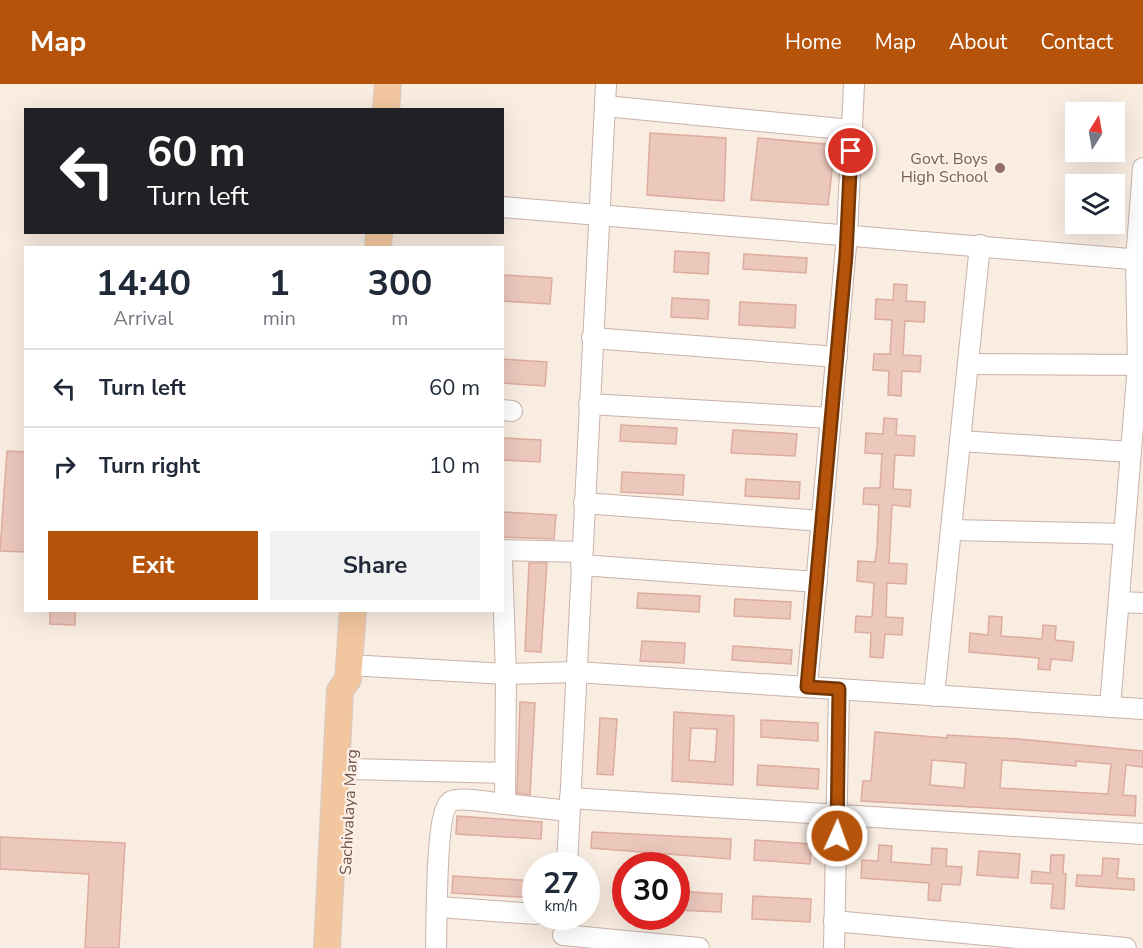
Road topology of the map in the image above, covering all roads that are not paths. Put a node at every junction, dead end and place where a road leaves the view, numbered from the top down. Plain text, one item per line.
1 (388, 84) edge
2 (606, 84) edge
3 (854, 84) edge
4 (605, 106) junction
5 (386, 108) edge
6 (852, 130) junction
7 (1143, 168) edge
8 (504, 207) edge
9 (598, 214) junction
10 (847, 235) junction
11 (980, 245) junction
12 (1140, 260) edge
13 (592, 338) junction
14 (837, 357) junction
15 (968, 364) junction
16 (1138, 365) junction
17 (1140, 385) edge
18 (589, 404) junction
19 (831, 418) junction
20 (960, 441) junction
21 (1131, 452) junction
22 (1136, 487) edge
23 (584, 503) junction
24 (822, 521) junction
25 (951, 530) junction
26 (1124, 534) junction
27 (504, 550) edge
28 (582, 559) junction
29 (817, 582) junction
30 (1119, 602) junction
31 (1143, 603) edge
32 (353, 612) edge
33 (504, 612) edge
34 (349, 672) junction
35 (576, 672) junction
36 (506, 674) junction
37 (807, 687) junction
38 (839, 689) junction
39 (934, 696) junction
40 (1110, 707) junction
41 (1143, 709) edge
42 (351, 769) junction
43 (505, 773) junction
44 (505, 804) junction
45 (569, 804) junction
46 (838, 815) junction
47 (1143, 834) edge
48 (567, 852) edge
49 (438, 907) junction
50 (522, 913) edge
51 (834, 921) junction
52 (563, 933) edge
53 (616, 944) edge
54 (327, 948) edge
55 (342, 948) edge
56 (436, 948) edge
57 (699, 948) edge
58 (834, 948) edge
59 (1126, 948) edge

1 - 5 main road
2 - 4 street
3 - 6 street
4 - 6 street
4 - 9 street
6 - 10 street
7 - 12 street
8 - 9 street
9 - 10 street
9 - 13 street
10 - 11 street
10 - 14 street
11 - 12 street
11 - 15 street
12 - 16 street
13 - 14 street
13 - 18 street
14 - 19 street
15 - 16 street
15 - 20 street
16 - 17 street
17 - 21 street
18 - 19 street
18 - 23 street
19 - 24 street
20 - 21 street
20 - 25 street
21 - 22 street
22 - 26 street
23 - 24 street
23 - 28 street
24 - 29 street
25 - 26 street
25 - 39 street
26 - 30 street
27 - 28 street
28 - 29 street
28 - 35 street
29 - 37 street
30 - 31 street
30 - 40 street
32 - 34 main road, Sachivalaya Marg
33 - 36 street
34 - 36 street
34 - 42 main road, Sachivalaya Marg
34 - 54 main road, Sachivalaya Marg
35 - 36 street
35 - 37 street
35 - 45 street
36 - 43 street
37 - 38 street
38 - 39 street
38 - 46 street
39 - 40 street
40 - 41 street
42 - 43 street
42 - 55 main road, Sachivalaya Marg
43 - 44 street
44 - 45 street
44 - 49 street
45 - 46 street
45 - 48 street
46 - 47 street
46 - 51 street
49 - 50 street
49 - 56 street
51 - 58 street
51 - 59 street
52 - 53 street
53 - 57 street

